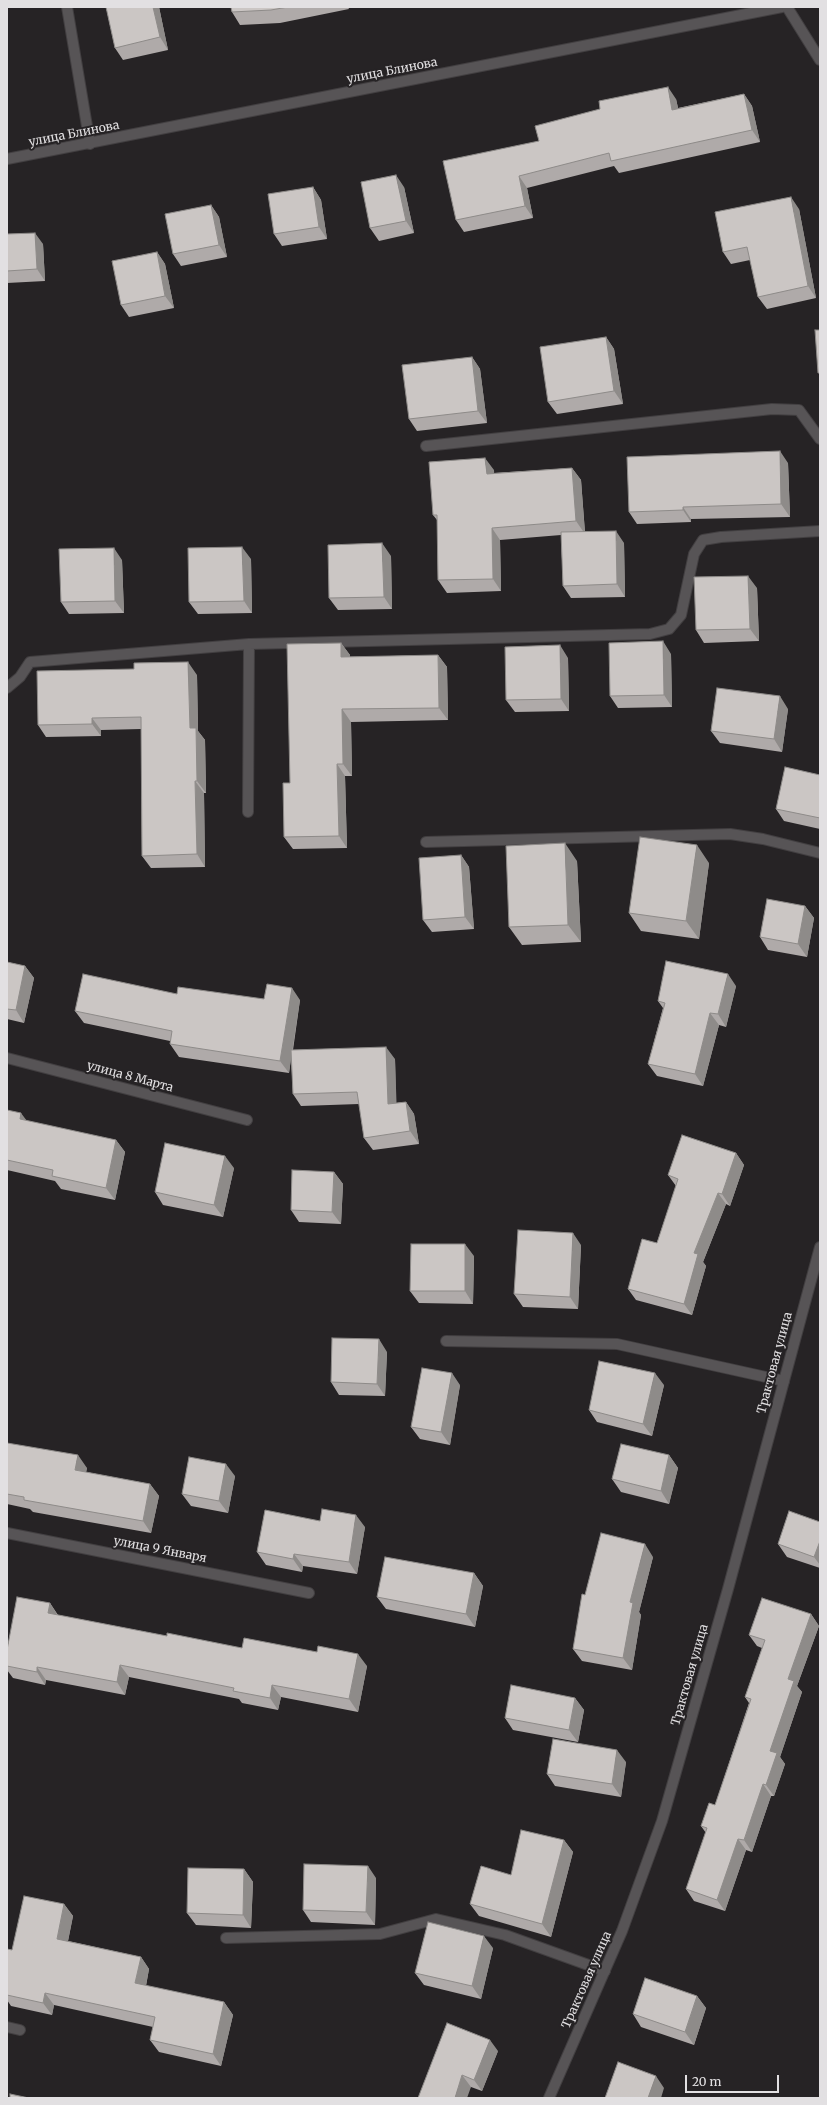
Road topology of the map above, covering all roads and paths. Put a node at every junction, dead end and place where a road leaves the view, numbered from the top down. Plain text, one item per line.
1 (68, 7) edge
2 (782, 7) edge
3 (786, 7) edge
4 (820, 60) edge
5 (90, 144) junction
6 (7, 159) edge
7 (820, 439) edge
8 (426, 446) dead end
9 (820, 532) edge
10 (249, 644) junction
11 (7, 688) edge
12 (248, 812) dead end
13 (426, 842) dead end
14 (820, 853) edge
15 (7, 1058) edge
16 (247, 1120) dead end
17 (820, 1247) edge
18 (446, 1341) dead end
19 (784, 1381) junction
20 (7, 1533) edge
21 (309, 1593) dead end
22 (226, 1938) dead end
23 (605, 1971) junction
24 (7, 2027) edge
25 (20, 2030) dead end
26 (549, 2098) edge

1 - 5 street
2 - 5 street, улица Блинова
3 - 4 street
5 - 6 street, улица Блинова
7 - 8 street
9 - 10 street
10 - 11 street
10 - 12 street
13 - 14 street
15 - 16 street, улица 8 Марта
17 - 19 street, Трактовая улица
18 - 19 street
19 - 23 street, Трактовая улица
20 - 21 street, улица 9 Января
22 - 23 street
23 - 26 street, Трактовая улица
24 - 25 street

